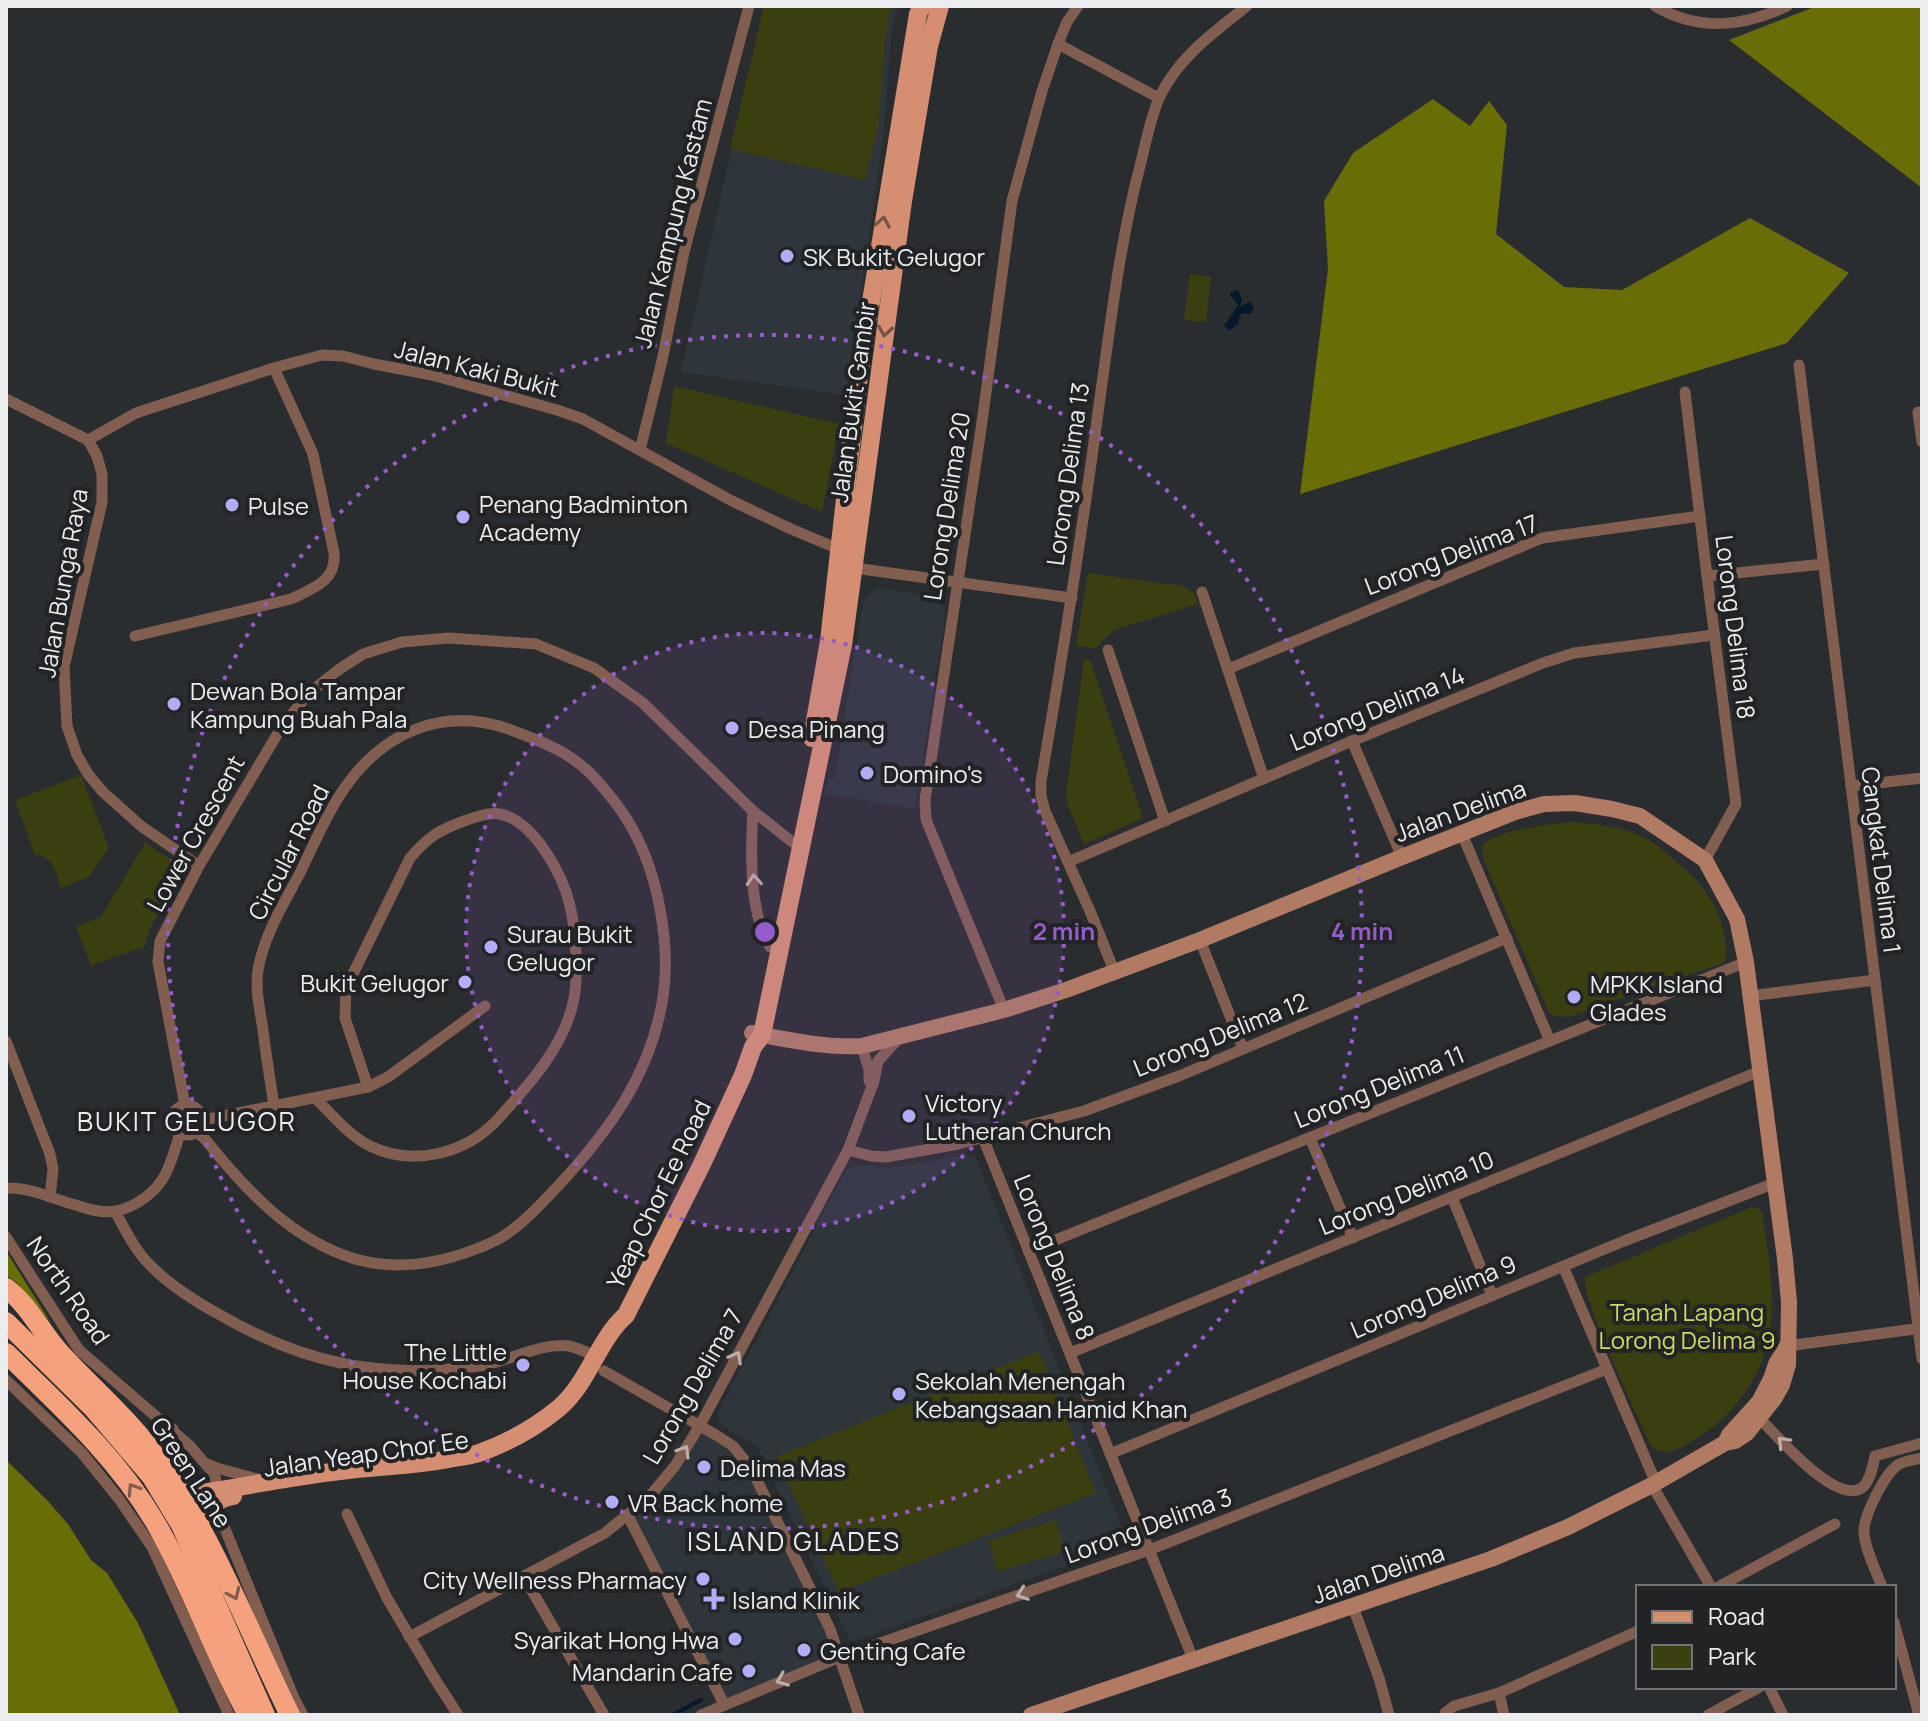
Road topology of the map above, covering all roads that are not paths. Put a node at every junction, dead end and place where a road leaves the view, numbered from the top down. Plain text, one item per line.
1 (749, 6) edge
2 (922, 6) edge
3 (940, 6) edge
4 (1078, 6) edge
5 (1247, 6) edge
6 (1655, 6) edge
7 (1787, 6) edge
8 (1058, 44) junction
9 (1159, 98) junction
10 (1799, 365) dead end
11 (274, 368) junction
12 (1685, 392) dead end
13 (6, 399) edge
14 (1918, 412) dead end
15 (88, 440) junction
16 (1922, 442) edge
17 (640, 450) junction
18 (1700, 516) junction
19 (841, 550) junction
20 (1824, 564) junction
21 (854, 568) junction
22 (1707, 576) junction
23 (957, 581) junction
24 (1202, 592) dead end
25 (1072, 598) junction
26 (1714, 635) junction
27 (135, 636) dead end
28 (1108, 650) dead end
29 (1228, 669) junction
30 (1352, 741) junction
31 (1922, 778) edge
32 (1264, 779) junction
33 (1851, 786) junction
34 (753, 811) junction
35 (1165, 821) junction
36 (1462, 834) junction
37 (796, 843) junction
38 (1402, 857) junction
39 (1705, 860) junction
40 (1068, 862) junction
41 (199, 866) junction
42 (1507, 938) junction
43 (1200, 940) junction
44 (770, 947) junction
45 (1746, 962) junction
46 (1115, 973) junction
47 (1875, 980) junction
48 (1750, 996) junction
49 (485, 1006) dead end
50 (1004, 1010) junction
51 (755, 1038) junction
52 (899, 1038) junction
53 (6, 1041) edge
54 (1550, 1041) junction
55 (862, 1046) junction
56 (1243, 1049) junction
57 (1760, 1071) junction
58 (368, 1087) junction
59 (870, 1089) junction
60 (315, 1098) junction
61 (185, 1105) junction
62 (274, 1105) junction
63 (203, 1120) junction
64 (196, 1132) junction
65 (180, 1133) junction
66 (983, 1138) junction
67 (1310, 1138) junction
68 (848, 1150) junction
69 (1775, 1183) junction
70 (6, 1188) edge
71 (50, 1197) junction
72 (1452, 1197) junction
73 (115, 1211) junction
74 (6, 1237) edge
75 (1353, 1238) junction
76 (1028, 1251) junction
77 (1563, 1266) junction
78 (6, 1288) edge
79 (1492, 1295) junction
80 (6, 1305) edge
81 (6, 1322) edge
82 (1920, 1329) edge
83 (1787, 1346) junction
84 (59, 1351) junction
85 (6, 1353) edge
86 (1070, 1353) junction
87 (1922, 1359) edge
88 (601, 1364) junction
89 (1607, 1369) junction
90 (6, 1380) edge
91 (1760, 1419) junction
92 (700, 1425) junction
93 (173, 1429) junction
94 (1725, 1443) junction
95 (1922, 1443) edge
96 (1110, 1454) junction
97 (1922, 1458) edge
98 (205, 1462) junction
99 (164, 1468) junction
100 (270, 1482) junction
101 (1654, 1484) junction
102 (178, 1490) junction
103 (217, 1491) junction
104 (347, 1514) dead end
105 (628, 1516) junction
106 (221, 1519) dead end
107 (199, 1524) junction
108 (1835, 1524) dead end
109 (1149, 1550) junction
110 (524, 1577) junction
111 (1710, 1585) edge
112 (1722, 1585) edge
113 (1881, 1585) edge
114 (1353, 1607) junction
115 (1896, 1629) edge
116 (1636, 1632) edge
117 (409, 1637) junction
118 (840, 1657) junction
119 (1193, 1659) junction
120 (1756, 1689) edge
121 (1770, 1689) edge
122 (256, 1693) junction
123 (1499, 1693) junction
124 (724, 1704) junction
125 (1445, 1713) edge
126 (229, 1715) edge
127 (248, 1715) edge
128 (265, 1715) edge
129 (272, 1715) edge
130 (290, 1715) edge
131 (303, 1715) edge
132 (458, 1715) edge
133 (604, 1715) edge
134 (701, 1715) edge
135 (859, 1715) edge
136 (1031, 1715) edge
137 (1389, 1715) edge
138 (1504, 1715) edge
139 (1708, 1715) edge
140 (1783, 1715) edge
141 (1919, 1715) edge

1 - 17 street, Jalan Kampung Kastam
19 -> 2 main road, Jalan Bukit Gambir
3 -> 21 main road, Jalan Bukit Gambir
4 - 8 street, Lorong Delima 20
5 - 9 street, Lorong Delima 13
6 - 7 street
8 - 9 street
8 - 23 street, Lorong Delima 20
9 - 25 street, Lorong Delima 13
10 - 20 street, Cangkat Delima 1
11 - 15 street, Jalan Kaki Bukit
11 - 17 street, Jalan Kaki Bukit
11 - 27 street
12 - 18 street, Lorong Delima 18
13 - 15 street
14 - 16 street
15 - 41 street, Jalan Bunga Raya
17 - 19 street, Jalan Kaki Bukit
18 - 22 street, Lorong Delima 18
18 - 29 street, Lorong Delima 17
19 - 37 main road, Yeap Chor Ee Road
20 - 22 street
20 - 33 street, Cangkat Delima 1
21 - 23 street
21 - 37 main road, Yeap Chor Ee Road
22 - 26 street, Lorong Delima 18
23 - 25 street
23 - 50 street, Lorong Delima 20
24 - 29 street
25 - 40 street, Lorong Delima 13
26 - 30 street, Lorong Delima 14
26 - 39 street, Lorong Delima 18
28 - 35 street
29 - 32 street
30 - 32 street, Lorong Delima 14
30 - 38 street
31 - 33 street
32 - 35 street, Lorong Delima 14
33 - 47 street, Cangkat Delima 1
34 - 37 street, Lower Crescent
34 - 41 street, Lower Crescent
44 -> 34 street
35 - 40 street, Lorong Delima 14
36 - 38 street, Jalan Delima
36 - 39 street, Jalan Delima
36 - 42 street
37 - 44 main road, Yeap Chor Ee Road
37 - 51 main road, Yeap Chor Ee Road
38 - 43 street, Jalan Delima
39 - 45 street, Jalan Delima
40 - 46 street, Lorong Delima 13
41 - 61 street, Lower Crescent
42 - 54 street
42 - 56 street, Lorong Delima 12
43 - 46 street, Jalan Delima
43 - 56 street
44 - 51 main road, Yeap Chor Ee Road
45 - 48 street, Jalan Delima
45 - 54 street, Lorong Delima 11
46 - 50 street, Jalan Delima
47 - 48 street
47 - 82 street, Cangkat Delima 1
48 - 57 street, Jalan Delima
49 - 58 street
50 - 52 street, Jalan Delima
51 - 55 street, Jalan Delima
51 - 88 main road, Yeap Chor Ee Road
52 - 55 street, Jalan Delima
52 - 59 street, Lorong Delima 7
53 - 71 street
54 - 67 street, Lorong Delima 11
55 - 59 street, Lorong Delima 7
56 - 66 street, Lorong Delima 12
57 - 69 street, Jalan Delima
57 - 72 street, Lorong Delima 10
58 - 60 street
58 - 60 street
59 - 68 street, Lorong Delima 7
60 - 62 street
61 - 63 street
61 - 65 street
62 - 63 street
62 - 64 street, Circular Road
63 - 64 street
64 - 65 street
65 - 73 street
66 - 68 street, Lorong Delima 12
66 - 76 street, Lorong Delima 8
67 - 75 street
67 - 76 street, Lorong Delima 11
92 -> 68 street, Lorong Delima 7
69 - 77 street, Lorong Delima 9
69 - 83 street, Jalan Delima
70 - 71 street
71 - 73 street
72 - 75 street, Lorong Delima 10
72 - 79 street
73 - 88 street
74 - 93 street, North Road
75 - 86 street, Lorong Delima 10
76 - 86 street, Lorong Delima 8
77 - 79 street, Lorong Delima 9
77 - 89 street
78 - 84 highway, Green Lane
79 - 96 street, Lorong Delima 9
80 - 84 highway
81 - 122 highway
82 - 83 street
82 - 87 street, Cangkat Delima 1
83 - 91 street, Jalan Delima
83 - 94 street, Jalan Delima
84 - 99 highway, Green Lane
127 -> 85 highway
86 - 96 street, Lorong Delima 8
88 - 92 street
88 - 100 main road, Jalan Yeap Chor Ee
88 - 107 main road, Jalan Yeap Chor Ee
89 - 101 street
89 - 109 street, Lorong Delima 3
90 - 126 street
91 - 94 street, Jalan Delima
95 -> 91 street
105 -> 92 street, Lorong Delima 7
92 - 118 street
93 - 98 street, North Road
93 - 99 street
94 - 101 street, Jalan Delima
96 - 109 street, Lorong Delima 8
97 - 113 street
98 - 100 street, North Road
98 - 103 street, North Road
99 - 102 highway, Green Lane
100 - 103 main road, Jalan Yeap Chor Ee
101 - 111 street
101 - 114 street, Jalan Delima
102 - 103 main road, Jalan Yeap Chor Ee
102 - 107 highway, Green Lane
104 - 117 street
105 - 110 street, Lorong Delima 7
105 - 124 street
106 - 131 street
107 -> 130 highway, Green Lane
108 - 112 street
109 -> 118 street, Lorong Delima 3
109 - 119 street, Lorong Delima 8
110 - 117 street, Lorong Delima 7
110 - 133 street
114 - 119 street, Jalan Delima
114 - 137 street
115 - 141 street
116 - 123 street
117 - 132 street
118 -> 124 street, Lorong Delima 3
118 - 135 street
119 - 136 street, Jalan Delima
120 - 139 street
121 - 140 street
122 - 128 highway
122 - 129 highway
123 - 125 street
123 - 138 street
124 - 134 street, Lorong Delima 3

